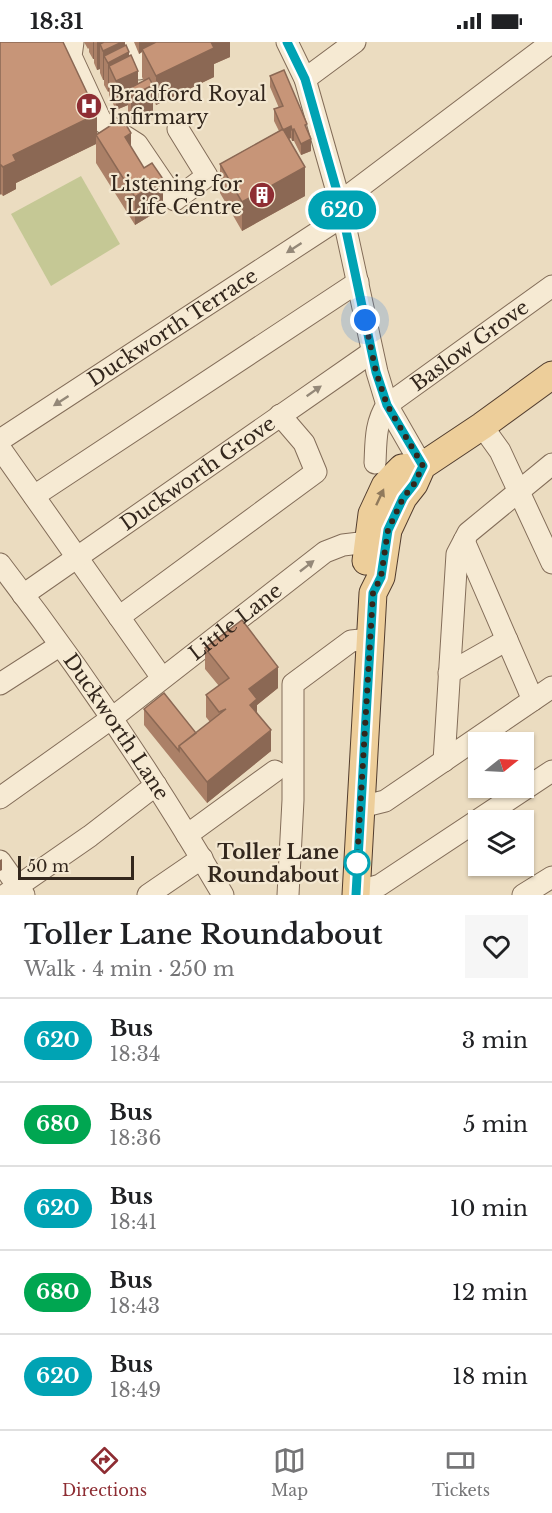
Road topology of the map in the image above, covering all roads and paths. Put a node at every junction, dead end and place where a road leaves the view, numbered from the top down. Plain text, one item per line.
1 (73, 42) edge
2 (127, 42) edge
3 (287, 42) edge
4 (355, 42) edge
5 (552, 42) edge
6 (169, 55) edge
7 (305, 79) junction
8 (178, 129) dead end
9 (342, 209) junction
10 (358, 282) junction
11 (552, 286) edge
12 (372, 352) junction
13 (552, 375) edge
14 (387, 405) junction
15 (280, 415) junction
16 (482, 426) junction
17 (0, 440) edge
18 (0, 448) edge
19 (375, 463) dead end
20 (552, 464) edge
21 (423, 466) junction
22 (519, 492) junction
23 (34, 496) junction
24 (464, 542) junction
25 (375, 551) junction
26 (76, 556) junction
27 (552, 563) edge
28 (2, 570) edge
29 (23, 595) junction
30 (119, 617) junction
31 (370, 639) junction
32 (507, 640) junction
33 (59, 646) junction
34 (449, 673) junction
35 (162, 678) junction
36 (0, 684) edge
37 (552, 687) edge
38 (533, 700) junction
39 (112, 718) junction
40 (444, 761) junction
41 (274, 771) dead end
42 (552, 771) edge
43 (156, 785) junction
44 (0, 798) edge
45 (361, 807) junction
46 (187, 836) junction
47 (202, 858) junction
48 (0, 861) edge
49 (552, 877) edge
50 (16, 892) edge
51 (356, 894) edge
52 (148, 895) edge
53 (223, 895) edge
54 (288, 895) edge
55 (523, 895) edge

1 - 8 street
2 - 6 street
3 - 7 street
4 - 7 street
5 - 9 street, Duckworth Terrace
7 - 9 street
9 - 10 street
9 -> 17 street, Duckworth Terrace
10 - 12 street
10 - 23 street
11 - 14 street, Baslow Grove
12 - 14 street
15 -> 12 street, Duckworth Grove
13 - 16 main road
14 - 19 street
14 - 21 street
15 - 26 street, Duckworth Grove
15 - 30 street
16 - 21 main road
16 - 22 street
18 - 23 street
20 - 22 street
21 - 25 main road
22 - 24 street
22 - 27 street
23 - 26 street
24 - 32 street
24 - 34 street
25 - 31 main road
35 -> 25 street, Little Lane
26 - 29 street, Duckworth Grove
26 - 30 street
28 - 29 street, Duckworth Lane
29 - 33 street, Duckworth Lane
30 - 35 street
31 - 45 main road
31 - 54 street
32 - 34 street
32 - 38 street
33 - 36 street
33 - 39 street, Duckworth Lane
34 - 40 street
35 - 39 street, Little Lane
37 - 38 street
38 - 40 street
39 - 43 street, Duckworth Lane
39 - 44 street, Little Lane
40 - 45 street
41 - 46 street
42 - 51 street
43 - 46 street, Duckworth Lane
43 - 50 street
45 - 51 main road
46 - 47 street, Duckworth Lane
47 - 52 street
47 - 53 street, Duckworth Lane
48 - 50 street
49 - 55 street

